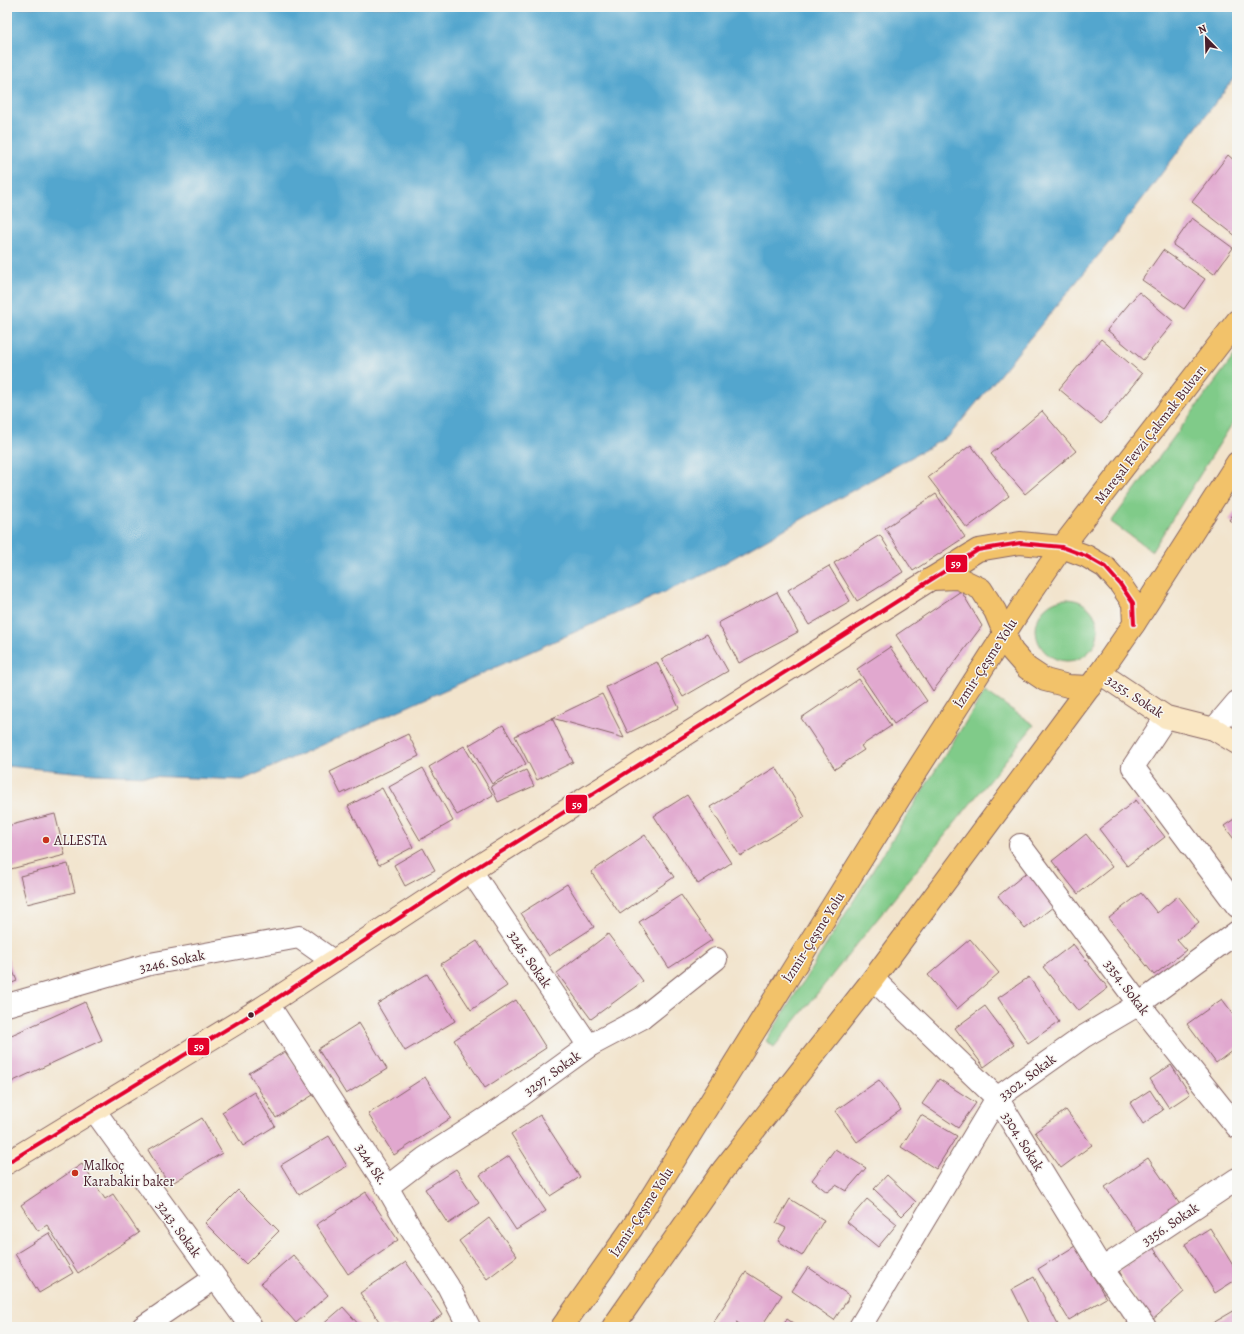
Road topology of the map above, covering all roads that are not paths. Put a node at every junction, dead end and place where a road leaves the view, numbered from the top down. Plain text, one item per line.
1 (1237, 321) edge
2 (1237, 463) edge
3 (1062, 547) junction
4 (931, 579) junction
5 (1134, 624) junction
6 (1004, 633) junction
7 (1095, 680) junction
8 (1237, 702) edge
9 (1166, 717) junction
10 (1214, 729) junction
11 (1237, 743) edge
12 (1020, 845) dead end
13 (471, 871) junction
14 (1237, 906) edge
15 (1237, 932) edge
16 (716, 959) dead end
17 (333, 960) junction
18 (873, 979) junction
19 (268, 1004) junction
20 (1139, 1004) junction
21 (7, 1005) edge
22 (589, 1046) junction
23 (997, 1098) junction
24 (94, 1110) junction
25 (1237, 1127) edge
26 (7, 1164) edge
27 (1237, 1179) edge
28 (386, 1187) junction
29 (1102, 1270) junction
30 (215, 1278) junction
31 (143, 1327) edge
32 (251, 1327) edge
33 (469, 1327) edge
34 (562, 1327) edge
35 (614, 1327) edge
36 (860, 1327) edge
37 (1145, 1327) edge

1 - 3 highway, Mareşal Fevzi Çakmak Bulvarı
2 - 5 highway
3 - 4 highway
3 - 5 highway
3 - 6 highway, İzmir-Çeşme Yolu
4 - 6 highway
4 - 13 street
5 - 7 highway
6 - 7 highway
6 - 34 highway, İzmir-Çeşme Yolu
7 - 9 street, 3255. Sokak
7 - 18 highway
8 - 10 street
9 - 10 street, 3255. Sokak
9 - 14 street
10 - 11 street, 3255. Sokak
12 - 20 street, 3354. Sokak
13 - 17 street
13 - 22 street, 3245. Sokak
15 - 20 street, 3302. Sokak
16 - 22 street, 3297. Sokak
17 - 19 street
17 - 21 street, 3246. Sokak
18 - 23 street, 3304. Sokak
18 - 35 highway
19 - 24 street
19 - 28 street, 3244 Sk.
20 - 23 street, 3302. Sokak
20 - 25 street, 3354. Sokak
22 - 28 street, 3297. Sokak
23 - 29 street, 3304. Sokak
23 - 36 street, 3302. Sokak
24 - 26 street
24 - 30 street, 3243. Sokak
27 - 29 street, 3356. Sokak
28 - 33 street, 3244 Sk.
29 - 37 street, 3304. Sokak
30 - 31 street
30 - 32 street, 3243. Sokak

